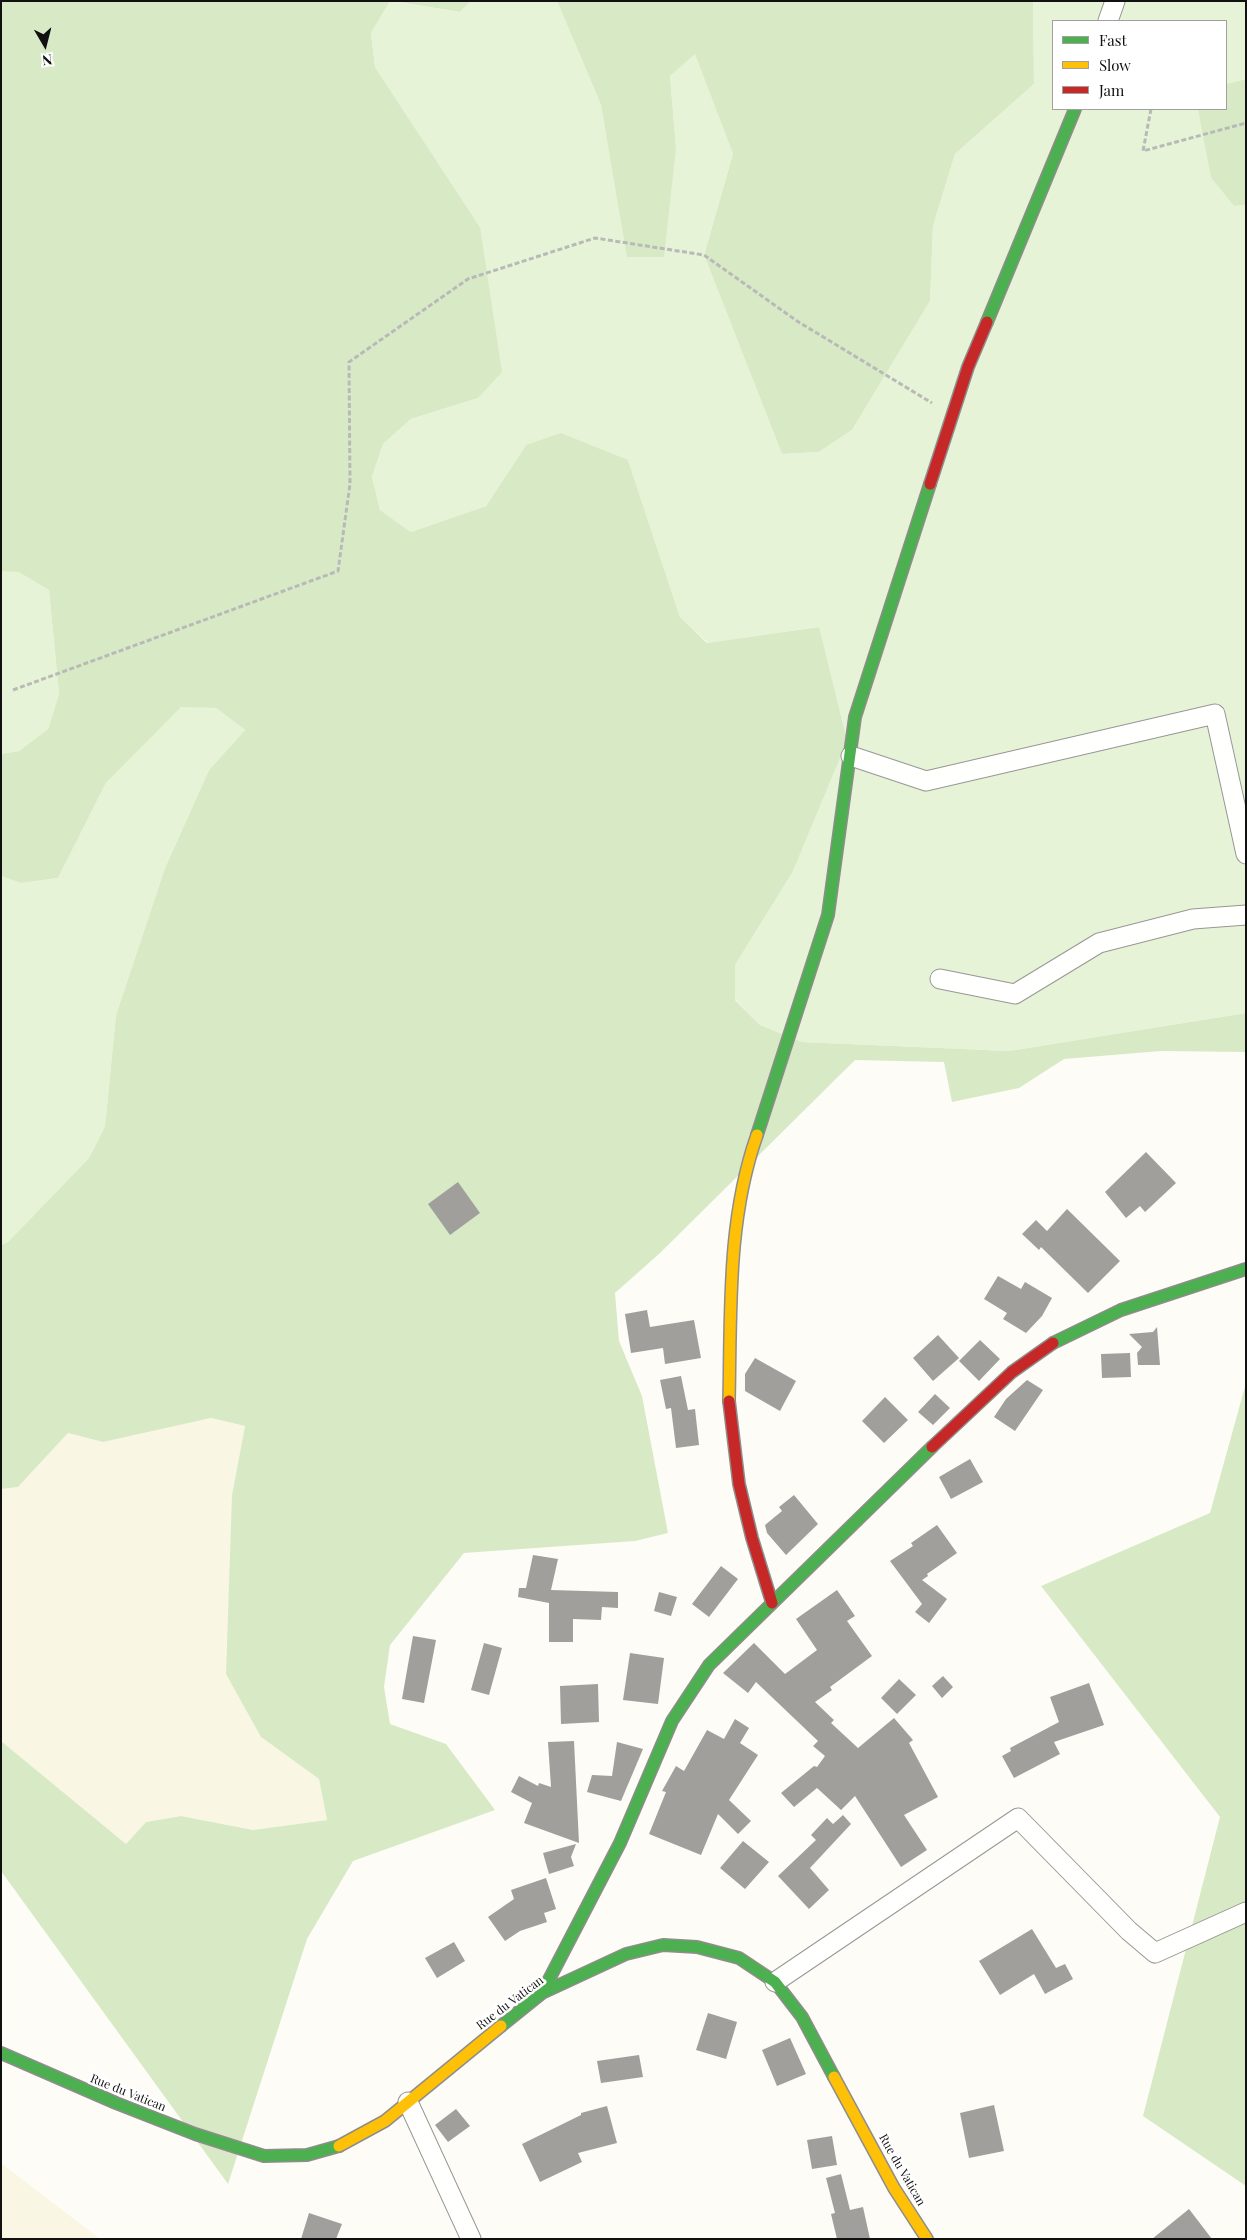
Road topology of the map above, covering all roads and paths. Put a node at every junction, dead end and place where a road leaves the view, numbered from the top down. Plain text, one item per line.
1 (1115, 1) edge
2 (1108, 20) edge
3 (1075, 110) edge
4 (1151, 110) edge
5 (1246, 123) edge
6 (952, 415) junction
7 (13, 690) dead end
8 (851, 756) junction
9 (1246, 854) edge
10 (1246, 915) edge
11 (940, 979) dead end
12 (1246, 1269) edge
13 (772, 1603) junction
14 (1246, 1912) edge
15 (775, 1982) junction
16 (542, 1993) junction
17 (1, 2053) edge
18 (408, 2102) junction
19 (470, 2239) edge
20 (927, 2239) edge

1 - 2 street
3 - 6 street
4 - 5 path
6 - 7 path
6 - 8 street
8 - 9 street
8 - 13 street
10 - 11 street
12 - 13 street
13 - 16 street
14 - 15 street
15 - 16 street, Rue du Vatican
15 - 20 street, Rue du Vatican
16 - 18 street, Rue du Vatican
17 - 18 street, Rue du Vatican
18 - 19 street

